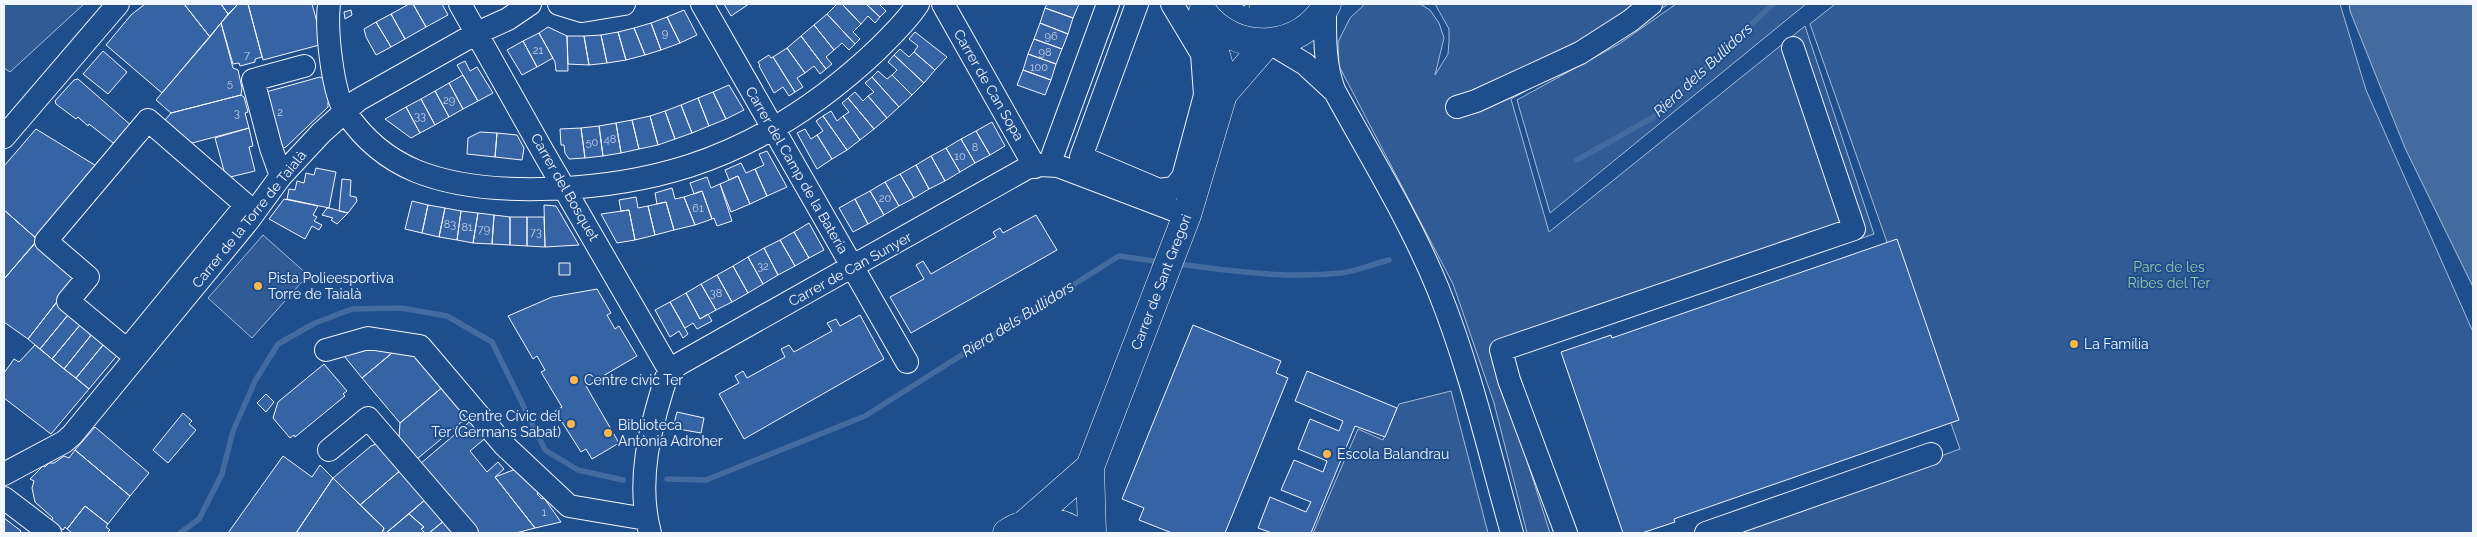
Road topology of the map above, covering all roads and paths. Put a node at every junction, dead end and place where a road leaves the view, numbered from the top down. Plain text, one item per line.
1 (118, 4) edge
2 (329, 4) edge
3 (460, 4) edge
4 (530, 4) edge
5 (559, 4) edge
6 (624, 4) edge
7 (702, 4) edge
8 (918, 4) edge
9 (943, 4) edge
10 (1108, 4) edge
11 (1137, 4) edge
12 (1172, 4) edge
13 (1651, 4) edge
14 (1327, 5) edge
15 (1201, 9) edge
16 (477, 33) junction
17 (1269, 43) junction
18 (1793, 48) dead end
19 (304, 66) dead end
20 (1334, 90) junction
21 (1222, 94) junction
22 (1457, 107) dead end
23 (345, 111) junction
24 (148, 120) joint
25 (774, 128) junction
26 (4, 137) edge
27 (1042, 166) junction
28 (281, 176) junction
29 (565, 187) junction
30 (1184, 224) junction
31 (853, 268) junction
32 (326, 350) dead end
33 (907, 362) dead end
34 (670, 370) junction
35 (329, 450) dead end
36 (1931, 454) dead end
37 (1090, 467) junction
38 (4, 474) edge
39 (4, 498) edge
40 (647, 520) edge
41 (1011, 531) edge
42 (50, 533) edge
43 (467, 533) edge
44 (1077, 533) edge
45 (1092, 533) edge
46 (1512, 533) edge
47 (1566, 533) edge
48 (1706, 533) edge

1 - 26 street
2 - 23 street
3 - 16 street, Carrer del Bosquet
4 - 16 street, Carrer de la Torre de Taialà
5 - 6 street
7 - 25 street, Carrer del Camp de la Bateria
8 - 25 street
9 - 27 street, Carrer de Can Sopa
10 - 27 street
11 - 12 street
13 - 22 street
14 - 17 main road
14 - 20 street
15 - 17 main road
15 - 21 main road, Carrer de Sant Gregori
16 - 23 street, Carrer de la Torre de Taialà
16 - 29 street, Carrer del Bosquet
17 - 20 street
17 - 21 main road, Carrer de Sant Gregori
18 - 47 street
19 - 28 street
20 - 46 street
21 - 30 main road, Carrer de Sant Gregori
23 - 28 street, Carrer de la Torre de Taialà
23 - 29 street
24 - 24 street
25 - 29 street
25 - 31 street, Carrer del Camp de la Bateria
27 - 30 street
27 - 31 street, Carrer de Can Sunyer
28 - 38 street, Carrer de la Torre de Taialà
29 - 34 street, Carrer del Bosquet
30 - 37 main road, Carrer de Sant Gregori
31 - 33 street, Carrer del Camp de la Bateria
31 - 34 street, Carrer de Can Sunyer
32 - 40 street
34 - 40 street
35 - 43 street
36 - 48 street
37 - 41 main road, Carrer de Sant Gregori
37 - 45 main road, Carrer de Sant Gregori
39 - 42 street
41 - 44 main road

